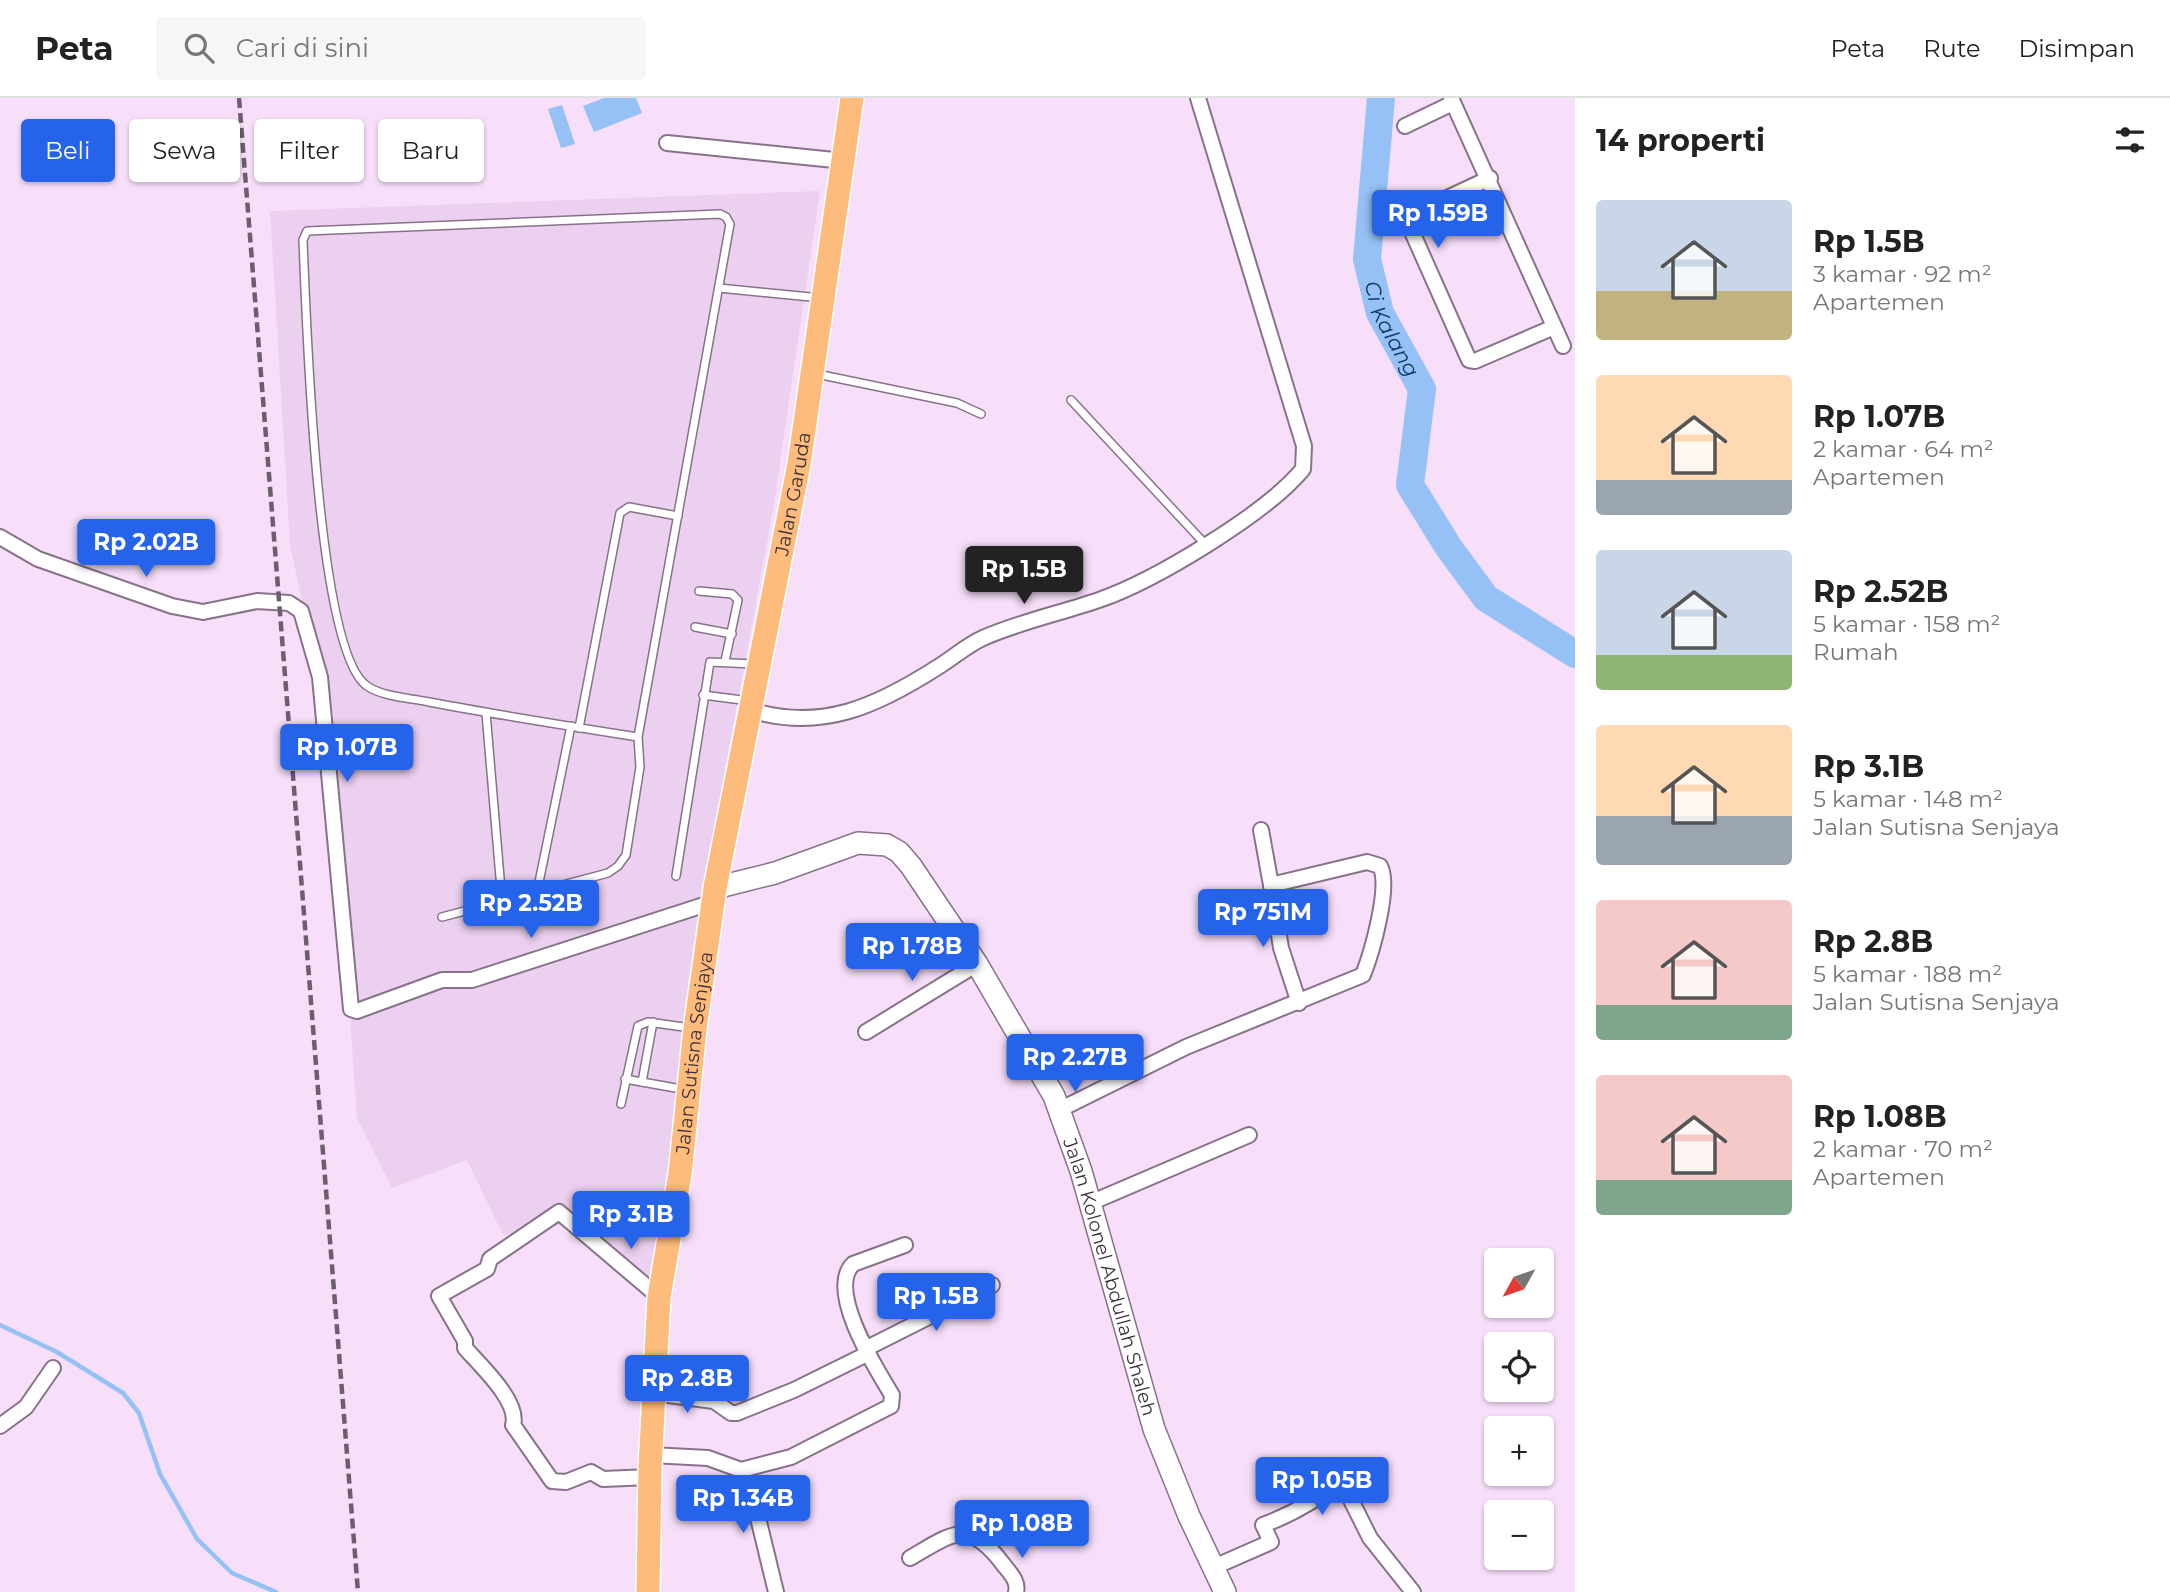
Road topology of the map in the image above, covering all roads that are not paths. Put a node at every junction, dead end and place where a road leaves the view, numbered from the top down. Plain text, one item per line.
1 (852, 98) edge
2 (1198, 98) edge
3 (1452, 100) edge
4 (1405, 126) dead end
5 (667, 143) dead end
6 (844, 161) junction
7 (1490, 178) junction
8 (719, 289) junction
9 (825, 298) junction
10 (1554, 327) junction
11 (1563, 346) dead end
12 (813, 373) junction
13 (1070, 400) dead end
14 (981, 414) dead end
15 (678, 516) junction
16 (0, 537) edge
17 (1205, 544) junction
18 (699, 591) dead end
19 (695, 626) dead end
20 (732, 635) junction
21 (725, 661) junction
22 (758, 665) junction
23 (703, 695) junction
24 (750, 706) junction
25 (486, 713) junction
26 (575, 727) junction
27 (638, 737) junction
28 (1261, 830) dead end
29 (676, 876) dead end
30 (1271, 885) junction
31 (537, 892) junction
32 (714, 895) junction
33 (502, 901) junction
34 (443, 917) dead end
35 (977, 964) junction
36 (1299, 1003) junction
37 (653, 1022) junction
38 (695, 1029) junction
39 (866, 1031) dead end
40 (625, 1079) junction
41 (642, 1082) junction
42 (687, 1091) junction
43 (621, 1104) dead end
44 (1059, 1110) junction
45 (1248, 1135) dead end
46 (1090, 1203) junction
47 (905, 1245) dead end
48 (992, 1285) dead end
49 (659, 1297) junction
50 (866, 1351) junction
51 (53, 1367) dead end
52 (653, 1393) junction
53 (0, 1426) edge
54 (650, 1466) junction
55 (741, 1471) junction
56 (910, 1558) dead end
57 (1214, 1567) junction
58 (648, 1592) edge
59 (776, 1592) edge
60 (1016, 1592) edge
61 (1225, 1592) edge
62 (1413, 1592) edge

1 - 6 main road, Jalan Garuda
2 - 17 street
3 - 4 street
3 - 7 street
5 - 6 street
6 - 9 main road, Jalan Garuda
7 - 10 street
7 - 10 street
8 - 9 lane
8 - 15 lane
8 - 25 lane
9 - 12 main road, Jalan Garuda
10 - 11 street
12 - 14 lane
12 - 22 main road, Jalan Garuda
13 - 17 lane
15 - 26 lane
15 - 27 lane
16 - 32 street
17 - 24 street
18 - 20 lane
19 - 20 lane
20 - 21 lane
21 - 22 lane
21 - 23 lane
22 - 24 main road, Jalan Garuda
23 - 24 lane
23 - 29 lane
24 - 32 main road, Jalan Garuda
25 - 26 lane
25 - 33 lane
26 - 27 lane
26 - 31 lane
27 - 31 lane
28 - 30 street
30 - 36 street
30 - 36 street
31 - 33 lane
32 - 35 main road, Jalan Kolonel Abdullah Shaleh
32 - 38 main road, Jalan Sutisna Senjaya
33 - 34 lane
35 - 39 street
35 - 44 main road, Jalan Kolonel Abdullah Shaleh
36 - 44 street
37 - 38 lane
37 - 40 lane
37 - 41 lane
38 - 42 main road, Jalan Sutisna Senjaya
40 - 41 lane
40 - 43 lane
41 - 42 lane
42 - 49 main road, Jalan Sutisna Senjaya
44 - 46 main road, Jalan Kolonel Abdullah Shaleh
45 - 46 street
46 - 57 main road, Jalan Kolonel Abdullah Shaleh
47 - 50 street
48 - 50 street
49 - 52 main road, Jalan Sutisna Senjaya
49 - 54 street
50 - 52 street
50 - 55 street
51 - 53 street
52 - 54 main road, Jalan Sutisna Senjaya
54 - 55 street
54 - 58 main road, Jalan Sutisna Senjaya
55 - 59 street
56 - 60 street
57 - 61 main road, Jalan Kolonel Abdullah Shaleh
57 - 62 street

